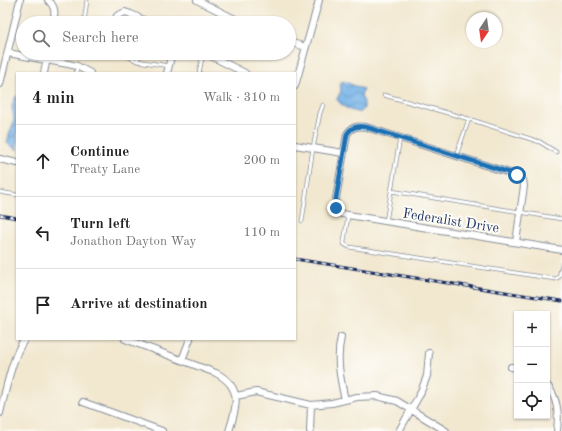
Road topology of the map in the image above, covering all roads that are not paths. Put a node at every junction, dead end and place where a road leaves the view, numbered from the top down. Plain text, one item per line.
1 (20, 0) edge
2 (48, 0) edge
3 (87, 0) edge
4 (197, 0) edge
5 (319, 0) edge
6 (16, 16) edge
7 (53, 16) edge
8 (85, 16) edge
9 (117, 16) edge
10 (136, 16) edge
11 (229, 16) edge
12 (16, 18) edge
13 (296, 44) edge
14 (306, 47) junction
15 (8, 53) junction
16 (16, 54) edge
17 (46, 60) joint
18 (170, 60) edge
19 (202, 60) edge
20 (215, 60) edge
21 (137, 61) edge
22 (76, 70) edge
23 (168, 70) edge
24 (231, 70) edge
25 (44, 72) edge
26 (199, 72) edge
27 (296, 82) edge
28 (0, 84) edge
29 (384, 95) dead end
30 (323, 105) dead end
31 (468, 120) junction
32 (400, 138) junction
33 (296, 145) edge
34 (313, 148) junction
35 (556, 152) dead end
36 (343, 153) junction
37 (456, 156) junction
38 (0, 159) edge
39 (16, 163) edge
40 (391, 191) junction
41 (0, 192) edge
42 (16, 195) edge
43 (521, 212) junction
44 (348, 216) junction
45 (562, 219) edge
46 (302, 221) dead end
47 (386, 222) junction
48 (516, 242) junction
49 (562, 250) edge
50 (562, 264) edge
51 (341, 337) dead end
52 (24, 340) edge
53 (128, 340) edge
54 (190, 340) edge
55 (429, 353) dead end
56 (182, 360) junction
57 (550, 390) edge
58 (236, 396) junction
59 (345, 400) junction
60 (83, 402) dead end
61 (311, 405) junction
62 (411, 410) junction
63 (0, 413) edge
64 (162, 431) edge
65 (229, 431) edge
66 (310, 431) edge
67 (399, 431) edge
68 (446, 431) edge
69 (557, 431) edge

1 - 6 street
2 - 7 street
3 - 8 lane
4 - 11 street
5 - 14 street
9 - 10 street
12 - 15 street
13 - 14 street
14 - 27 street
15 - 16 street
15 - 28 street
17 - 22 street
17 - 25 street
18 - 23 street
19 - 26 lane
20 - 24 street
21 - 23 lane
29 - 31 lane
30 - 34 lane
31 - 35 lane
31 - 37 lane
32 - 36 street
32 - 37 street
32 - 40 lane
33 - 34 street
34 - 36 street
34 - 46 lane
36 - 44 street, Federalist Drive
37 - 43 street
38 - 39 street
40 - 43 lane
40 - 47 lane
41 - 42 lane
43 - 45 lane
43 - 48 street
44 - 47 street, Federalist Drive
44 - 50 lane
47 - 48 street, Federalist Drive
48 - 49 street, Federalist Drive
51 - 59 street
52 - 63 street
53 - 56 street
54 - 56 street
55 - 62 street
56 - 58 street
57 - 69 street
58 - 61 street
58 - 65 street
59 - 61 street
59 - 62 street
60 - 64 street
61 - 66 street
62 - 67 street
62 - 68 street

